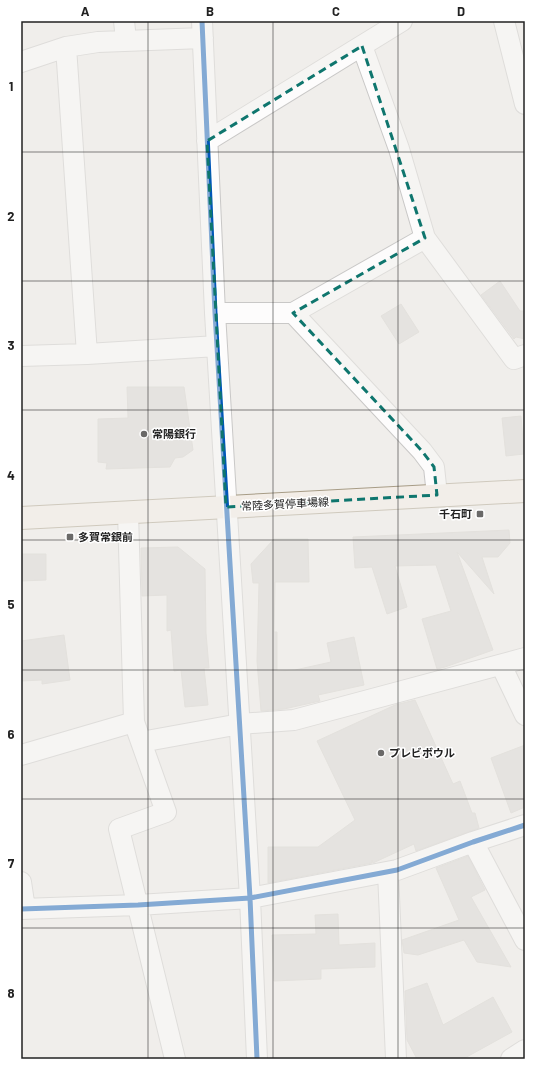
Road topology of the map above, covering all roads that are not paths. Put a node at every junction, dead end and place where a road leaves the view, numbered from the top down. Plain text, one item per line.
1 (402, 21) edge
2 (504, 21) edge
3 (202, 29) edge
4 (125, 30) edge
5 (362, 46) junction
6 (66, 47) junction
7 (21, 62) edge
8 (525, 104) edge
9 (207, 141) junction
10 (425, 238) junction
11 (293, 313) junction
12 (215, 314) junction
13 (217, 346) junction
14 (86, 354) junction
15 (525, 355) edge
16 (21, 356) edge
17 (525, 491) edge
18 (437, 495) junction
19 (226, 507) junction
20 (128, 512) junction
21 (21, 518) edge
22 (525, 658) edge
23 (501, 665) junction
24 (525, 715) edge
25 (134, 722) junction
26 (240, 724) junction
27 (141, 742) junction
28 (21, 755) edge
29 (525, 825) edge
30 (473, 842) junction
31 (388, 872) junction
32 (21, 882) edge
33 (250, 898) junction
34 (138, 905) junction
35 (23, 909) edge
36 (525, 940) edge
37 (525, 1050) edge
38 (175, 1059) edge
39 (257, 1059) edge
40 (396, 1059) edge
41 (511, 1059) edge

1 - 5 street
2 - 8 street
3 - 4 street
3 - 9 street
4 - 6 street
5 - 9 street
5 - 10 street
6 - 7 street
6 - 14 street
9 - 12 street
10 - 11 street
10 - 15 street
11 - 12 street
11 - 18 street
12 - 13 street
13 - 14 street
13 - 19 street
14 - 16 street
17 - 18 main road, 常陸多賀停車場線
18 - 19 main road, 常陸多賀停車場線
19 - 20 main road, 常陸多賀停車場線
19 - 26 street
20 - 21 main road, 常陸多賀停車場線
20 - 25 street
22 - 23 street
23 - 24 street
23 - 26 street
25 - 27 street
25 - 28 street
26 - 27 street
26 - 33 street
27 - 34 street
29 - 30 street
30 - 31 street
30 - 36 street
31 - 33 street
31 - 40 street
32 - 35 street
33 - 34 street
33 - 39 street
34 - 35 street
34 - 38 street
37 - 41 street

